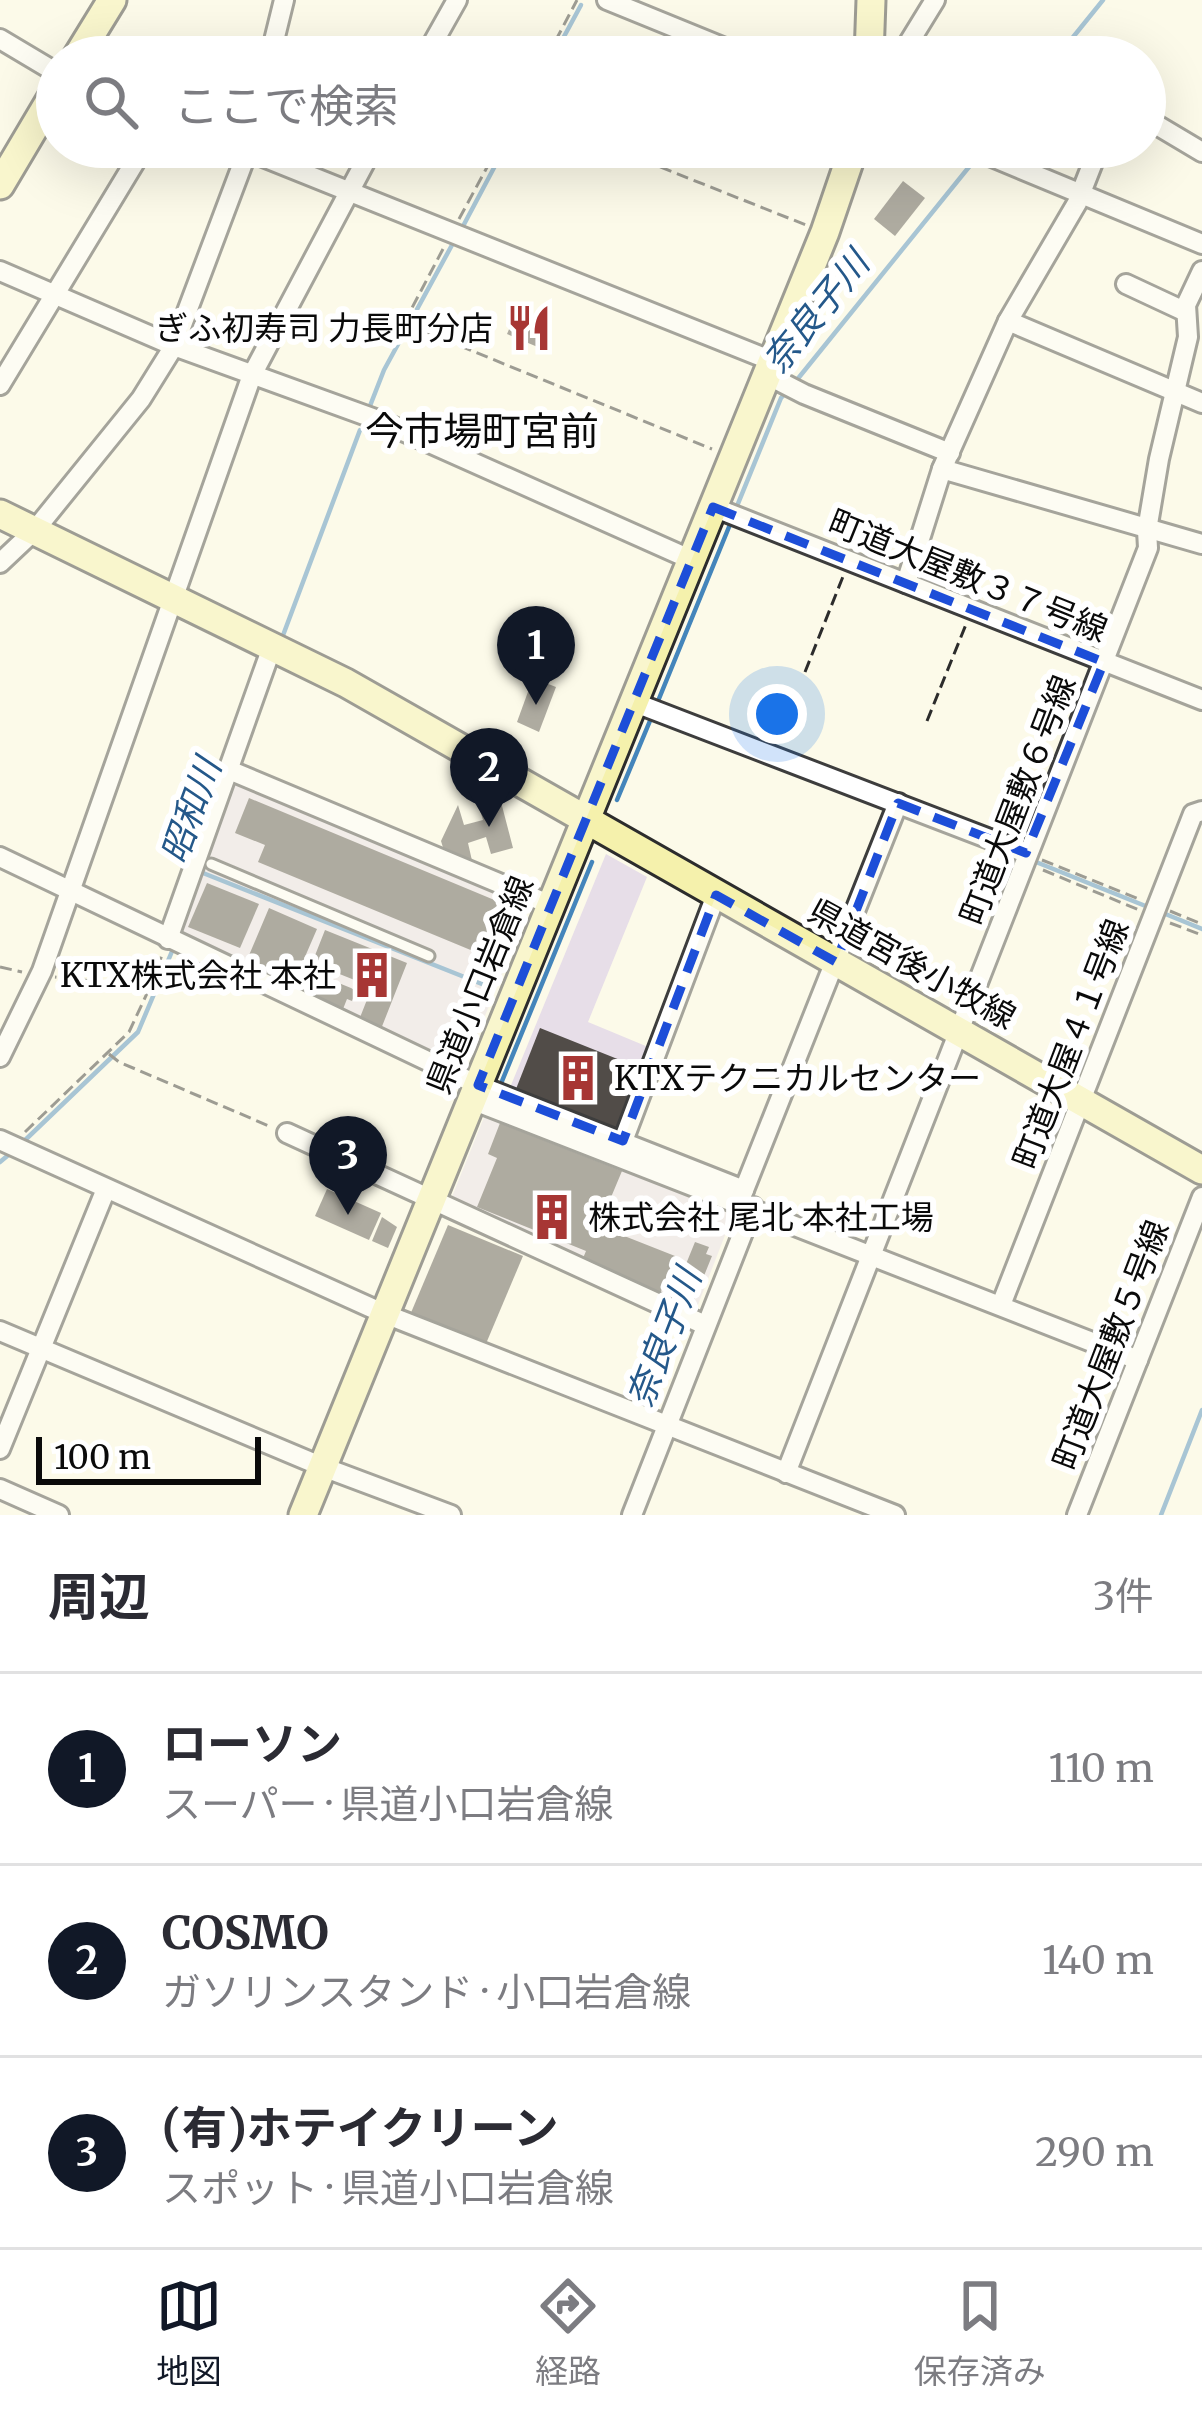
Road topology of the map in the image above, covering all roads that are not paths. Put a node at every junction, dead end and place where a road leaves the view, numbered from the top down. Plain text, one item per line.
1 (112, 0) edge
2 (284, 0) edge
3 (457, 0) edge
4 (607, 0) edge
5 (872, 0) edge
6 (935, 0) edge
7 (639, 6) edge
8 (89, 36) edge
9 (275, 36) edge
10 (436, 36) edge
11 (703, 36) edge
12 (870, 36) edge
13 (912, 36) edge
14 (0, 39) edge
15 (36, 60) edge
16 (36, 120) edge
17 (1166, 131) edge
18 (1202, 152) edge
19 (4, 168) edge
20 (131, 168) edge
21 (238, 168) edge
22 (290, 168) edge
23 (362, 168) edge
24 (847, 168) edge
25 (1020, 168) edge
26 (1091, 168) edge
27 (347, 193) junction
28 (1081, 193) junction
29 (1202, 244) edge
30 (0, 271) edge
31 (1202, 271) edge
32 (1126, 284) dead end
33 (56, 294) junction
34 (1186, 312) junction
35 (1008, 321) junction
36 (175, 346) junction
37 (770, 368) junction
38 (252, 375) junction
39 (0, 386) edge
40 (1177, 391) junction
41 (1202, 403) edge
42 (946, 461) junction
43 (713, 507) junction
44 (0, 514) edge
45 (34, 530) junction
46 (1147, 530) junction
47 (1202, 544) edge
48 (692, 560) junction
49 (0, 563) edge
50 (906, 583) junction
51 (175, 598) junction
52 (278, 650) junction
53 (1104, 662) junction
54 (1202, 700) edge
55 (633, 702) junction
56 (234, 772) junction
57 (898, 803) junction
58 (1202, 811) edge
59 (577, 816) junction
60 (1026, 854) junction
61 (0, 857) edge
62 (211, 864) dead end
63 (72, 891) junction
64 (716, 895) junction
65 (551, 905) junction
66 (174, 942) junction
67 (429, 956) dead end
68 (836, 962) junction
69 (959, 1032) junction
70 (0, 1057) edge
71 (475, 1093) junction
72 (1081, 1101) junction
73 (287, 1133) road end
74 (12, 1146) edge
75 (620, 1149) junction
76 (1202, 1170) edge
77 (106, 1190) junction
78 (1202, 1197) edge
79 (745, 1200) junction
80 (431, 1202) junction
81 (873, 1254) junction
82 (1000, 1305) junction
83 (385, 1314) junction
84 (705, 1325) junction
85 (0, 1331) edge
86 (41, 1348) junction
87 (1138, 1360) junction
88 (662, 1423) junction
89 (0, 1449) edge
90 (323, 1467) junction
91 (787, 1473) junction
92 (0, 1490) edge
93 (851, 1507) edge
94 (58, 1515) edge
95 (303, 1515) edge
96 (451, 1515) edge
97 (632, 1515) edge
98 (895, 1515) edge
99 (1077, 1515) edge

1 - 8 main road
2 - 9 street
3 - 10 street
4 - 7 street
5 - 12 main road
6 - 13 street
7 - 11 street
14 - 15 street
16 - 19 main road
17 - 18 street
20 - 33 street
21 - 36 street
22 - 27 street
23 - 27 street
24 - 37 main road, 県道小口岩倉線
25 - 28 street
26 - 28 street
27 - 37 street
27 - 38 street
28 - 29 street
28 - 35 street
30 - 33 street
31 - 34 street, 町道大屋敷６号線
32 - 34 street
33 - 36 street
33 - 39 street
34 - 40 street, 町道大屋敷６号線
35 - 40 street
35 - 42 street
36 - 38 street
36 - 45 street
37 - 42 street
37 - 43 main road, 県道小口岩倉線
38 - 48 street
38 - 51 street
40 - 41 street
40 - 46 street, 町道大屋敷６号線
42 - 46 street
42 - 50 street
43 - 48 main road, 県道小口岩倉線
43 - 50 street, 町道大屋敷３７号線
44 - 45 main road, 県道宮後小牧線
45 - 49 street
45 - 51 main road, 県道宮後小牧線
46 - 47 street
46 - 53 street, 町道大屋敷６号線
48 - 55 main road, 県道小口岩倉線
50 - 53 street, 町道大屋敷３７号線
51 - 52 main road, 県道宮後小牧線
51 - 63 street
52 - 56 street
52 - 59 main road, 県道宮後小牧線
53 - 54 street, 町道大屋敷３７号線
53 - 60 street, 町道大屋敷６号線
55 - 57 street
55 - 59 main road, 県道小口岩倉線
56 - 65 street
56 - 66 street
57 - 60 street
57 - 68 street
58 - 72 street, 町道大屋４１号線
59 - 64 main road, 県道宮後小牧線
59 - 65 main road, 県道小口岩倉線
60 - 69 street, 町道大屋敷６号線
61 - 63 street
62 - 67 lane
63 - 66 street
63 - 70 street
64 - 68 main road, 県道宮後小牧線
64 - 75 street
65 - 71 main road, 県道小口岩倉線
66 - 71 street
68 - 69 main road, 県道宮後小牧線
68 - 79 street
69 - 72 main road, 県道宮後小牧線
69 - 81 street, 町道大屋敷６号線
71 - 75 street
71 - 80 main road, 県道小口岩倉線
72 - 76 main road, 県道宮後小牧線
72 - 82 street, 町道大屋４１号線
73 - 80 street
74 - 77 street
75 - 79 street
77 - 83 street
77 - 86 street
78 - 87 street, 町道大屋敷５号線
79 - 81 street
79 - 84 street
80 - 83 main road, 県道小口岩倉線
80 - 84 street
81 - 82 street
81 - 91 street, 町道大屋敷６号線
82 - 87 street
83 - 88 street
83 - 90 main road, 県道小口岩倉線
84 - 88 street
85 - 86 street
86 - 89 street
86 - 90 street
87 - 99 street, 町道大屋敷５号線
88 - 91 street
88 - 97 street
90 - 95 main road, 県道小口岩倉線
90 - 96 street
91 - 93 street
92 - 94 street
93 - 98 street

